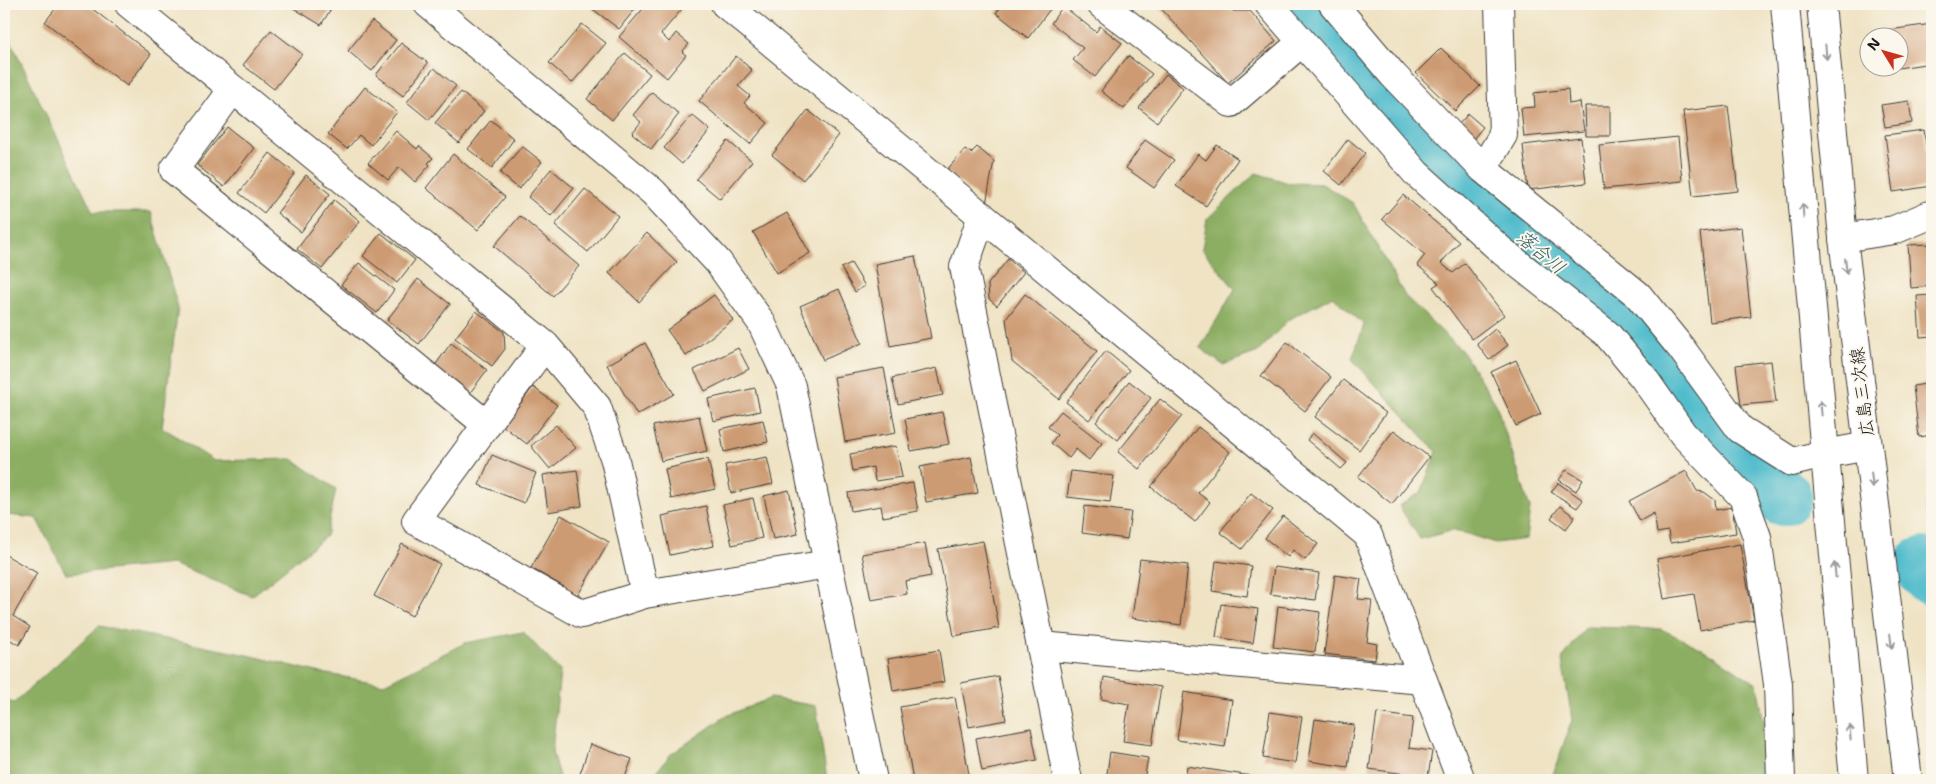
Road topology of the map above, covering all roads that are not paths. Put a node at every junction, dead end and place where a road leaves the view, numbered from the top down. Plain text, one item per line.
1 (129, 4) edge
2 (428, 4) edge
3 (725, 4) edge
4 (1100, 4) edge
5 (1269, 4) edge
6 (1332, 4) edge
7 (1499, 4) edge
8 (1785, 4) edge
9 (1821, 4) edge
10 (1302, 42) junction
11 (233, 89) junction
12 (1483, 169) junction
13 (1932, 214) edge
14 (982, 216) junction
15 (1843, 238) junction
16 (545, 344) junction
17 (487, 425) junction
18 (1868, 446) junction
19 (1825, 454) junction
20 (828, 564) junction
21 (645, 594) junction
22 (1041, 646) junction
23 (1423, 680) junction
24 (873, 780) edge
25 (1068, 780) edge
26 (1461, 780) edge
27 (1781, 780) edge
28 (1854, 780) edge
29 (1908, 780) edge

1 - 11 street
2 - 20 street
3 - 14 street
4 - 10 street
5 - 10 street
6 - 12 street
7 - 12 street
19 -> 8 street
9 -> 15 street, 広島三次線
10 - 27 street
11 - 16 street
11 - 17 street
12 - 19 street
13 - 15 street
14 - 22 street
14 - 23 street
15 -> 18 street, 広島三次線
16 - 17 street
16 - 21 street
17 - 21 street
18 - 19 street
18 -> 29 street, 広島三次線
28 -> 19 street
20 - 21 street
20 - 24 street
22 - 23 street
22 - 25 street
23 - 26 street

